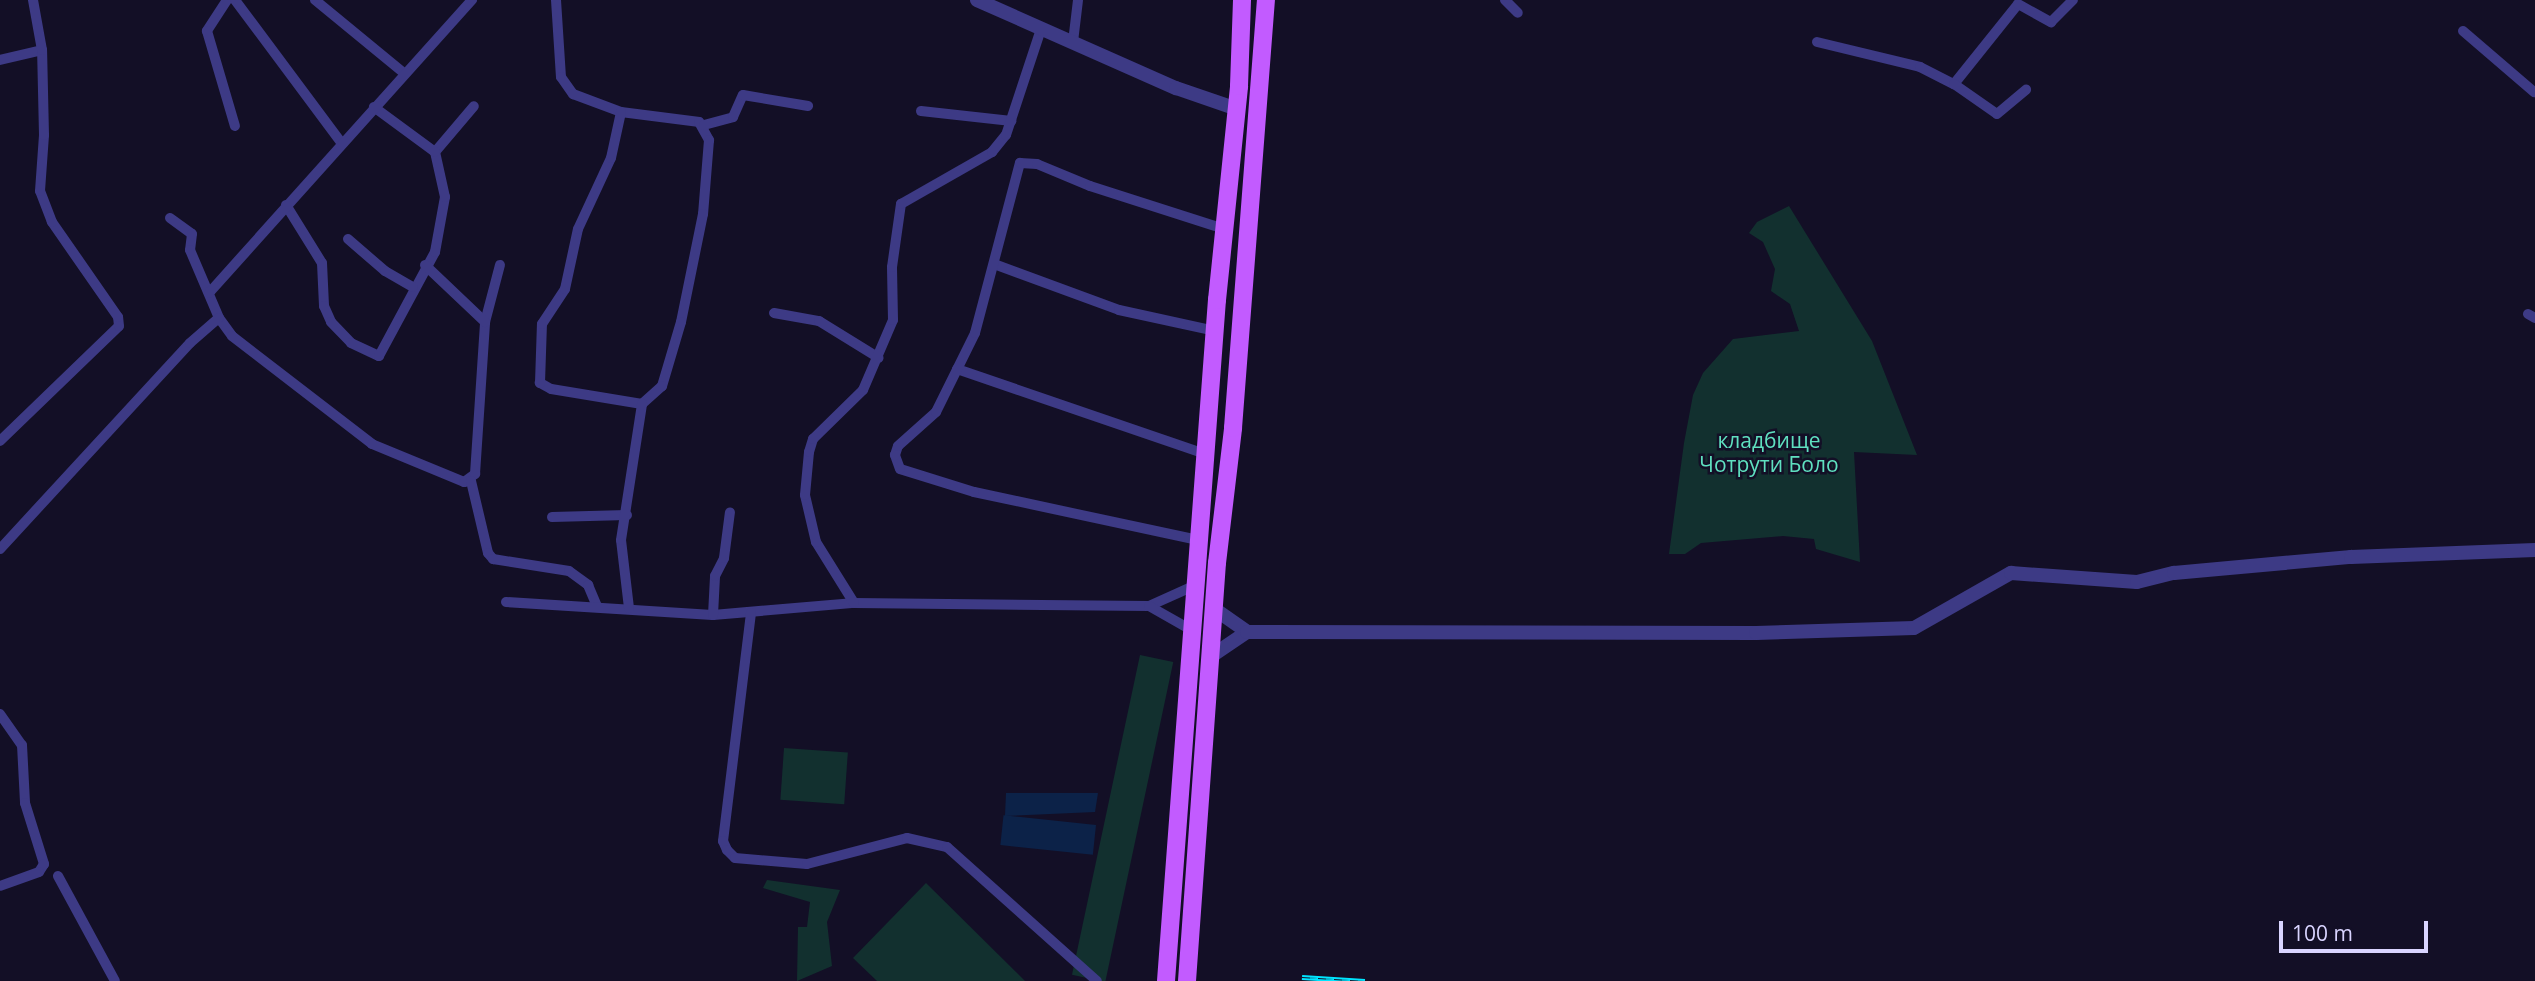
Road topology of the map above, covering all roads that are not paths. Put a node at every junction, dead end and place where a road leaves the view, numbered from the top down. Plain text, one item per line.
1 (33, 0) edge
2 (227, 0) edge
3 (235, 0) edge
4 (315, 0) edge
5 (472, 0) edge
6 (556, 0) edge
7 (978, 0) edge
8 (1078, 0) edge
9 (1505, 0) edge
10 (2073, 0) edge
11 (1242, 2) edge
12 (1266, 3) edge
13 (1518, 13) dead end
14 (1041, 29) junction
15 (2463, 32) dead end
16 (1073, 42) junction
17 (1817, 43) dead end
18 (41, 50) junction
19 (0, 60) edge
20 (404, 73) junction
21 (1954, 84) junction
22 (2026, 90) dead end
23 (2534, 92) edge
24 (474, 106) dead end
25 (808, 106) dead end
26 (374, 107) junction
27 (1237, 109) junction
28 (921, 111) dead end
29 (621, 112) junction
30 (1012, 121) junction
31 (704, 125) junction
32 (234, 126) dead end
33 (341, 142) junction
34 (435, 152) junction
35 (286, 205) junction
36 (170, 218) dead end
37 (1224, 229) junction
38 (348, 239) dead end
39 (995, 264) junction
40 (425, 265) junction
41 (500, 265) dead end
42 (413, 286) junction
43 (209, 293) junction
44 (774, 313) dead end
45 (219, 318) junction
46 (485, 322) junction
47 (1215, 331) junction
48 (879, 358) junction
49 (957, 369) junction
50 (642, 404) junction
51 (1207, 426) junction
52 (1233, 428) junction
53 (0, 441) edge
54 (1205, 454) junction
55 (471, 481) junction
56 (730, 512) dead end
57 (627, 515) junction
58 (552, 517) dead end
59 (1198, 540) junction
60 (0, 549) edge
61 (2535, 550) edge
62 (1196, 585) junction
63 (506, 602) dead end
64 (854, 603) junction
65 (597, 606) junction
66 (1149, 606) junction
67 (629, 608) junction
68 (1216, 610) junction
69 (751, 613) junction
70 (713, 615) junction
71 (1193, 631) junction
72 (1247, 632) junction
73 (1213, 654) junction
74 (0, 714) edge
75 (1189, 818) junction
76 (58, 876) dead end
77 (0, 886) edge
78 (115, 981) edge
79 (1097, 981) edge
80 (1166, 981) edge
81 (1187, 981) edge

1 - 18 street
2 - 32 street
3 - 33 street
4 - 20 street
5 - 20 street
6 - 29 street
7 - 14 street
8 - 16 street
9 - 13 street
10 - 21 street
11 - 12 main road
11 - 27 main road
12 - 52 main road
14 - 16 street
14 - 30 street
15 - 23 street
16 - 27 street
17 - 21 street
18 - 19 street
18 - 53 street
20 - 26 street
21 - 22 street
24 - 34 street
25 - 31 street
26 - 33 street
26 - 34 street
27 - 37 main road
28 - 30 street
29 - 31 street
29 - 50 street
30 - 48 street
31 - 50 street
33 - 35 street
34 - 40 street
35 - 42 street
35 - 43 street
36 - 43 street
37 - 39 street
37 - 47 main road
38 - 42 street
39 - 47 street
39 - 49 street
40 - 42 street
40 - 46 street
41 - 46 street
43 - 45 street
44 - 48 street
45 - 55 street
45 - 60 street
46 - 55 street
47 - 51 main road
48 - 64 street
49 - 54 street
49 - 59 street
50 - 57 street
51 - 52 main road
51 - 54 main road
52 - 68 main road
54 - 59 main road
55 - 65 street
56 - 70 street
57 - 58 street
57 - 67 street
59 - 62 main road
61 - 72 street
62 - 66 street
62 - 71 main road
63 - 65 street
64 - 66 street
64 - 69 street
65 - 67 street
66 - 71 street
67 - 70 street
68 - 72 street
68 - 73 main road
69 - 70 street
69 - 79 street
71 - 75 main road
72 - 73 street
73 - 75 main road
74 - 77 street
75 - 80 main road
75 - 81 main road
76 - 78 street

